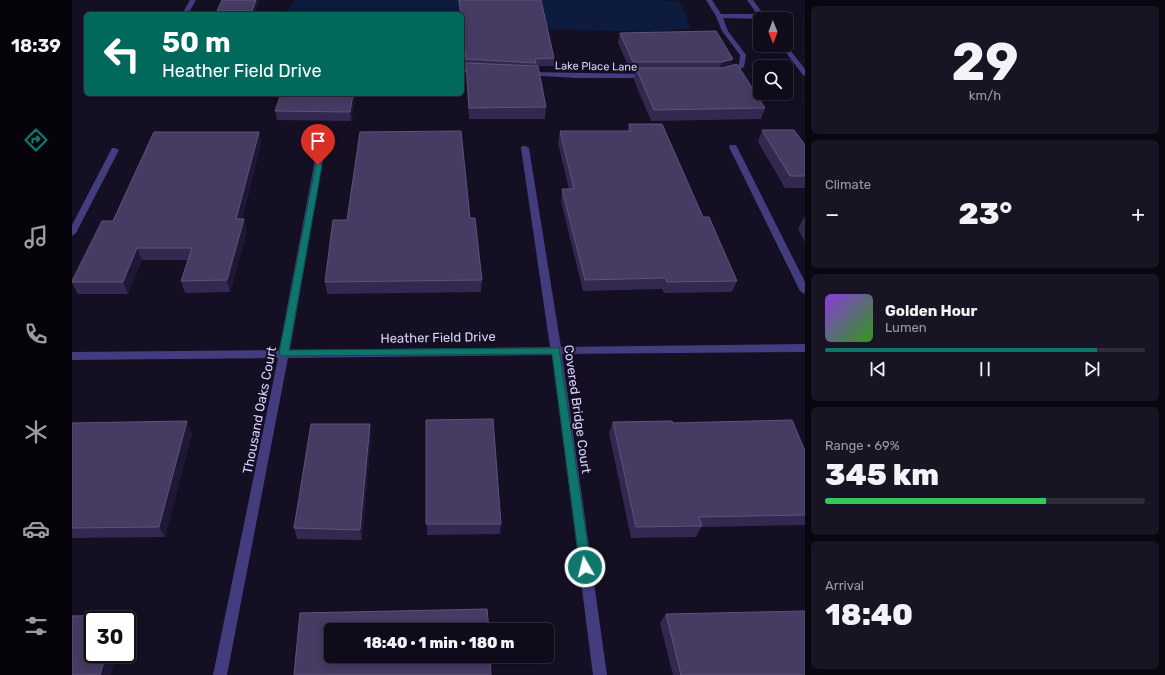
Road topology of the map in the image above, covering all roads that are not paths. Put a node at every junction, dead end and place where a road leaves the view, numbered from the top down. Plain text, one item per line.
1 (192, 0) edge
2 (709, 0) edge
3 (750, 0) edge
4 (186, 12) edge
5 (759, 12) edge
6 (719, 16) junction
7 (753, 17) edge
8 (788, 52) edge
9 (464, 70) edge
10 (488, 71) edge
11 (518, 73) edge
12 (805, 74) edge
13 (656, 76) edge
14 (719, 76) edge
15 (732, 147) dead end
16 (525, 148) dead end
17 (321, 149) dead end
18 (115, 150) dead end
19 (72, 233) edge
20 (805, 291) edge
21 (805, 348) edge
22 (556, 350) junction
23 (284, 353) junction
24 (72, 356) edge
25 (220, 675) edge
26 (600, 675) edge

1 - 4 street
2 - 6 street
3 - 5 street
6 - 7 street
6 - 14 street
8 - 12 street
9 - 10 street
11 - 13 street, Lake Place Lane
15 - 20 street
16 - 22 street, Covered Bridge Court
17 - 23 street, Thousand Oaks Court
18 - 19 street
21 - 22 street, Heather Field Drive
22 - 23 street, Heather Field Drive
22 - 26 street, Covered Bridge Court
23 - 24 street, Heather Field Drive
23 - 25 street, Thousand Oaks Court

